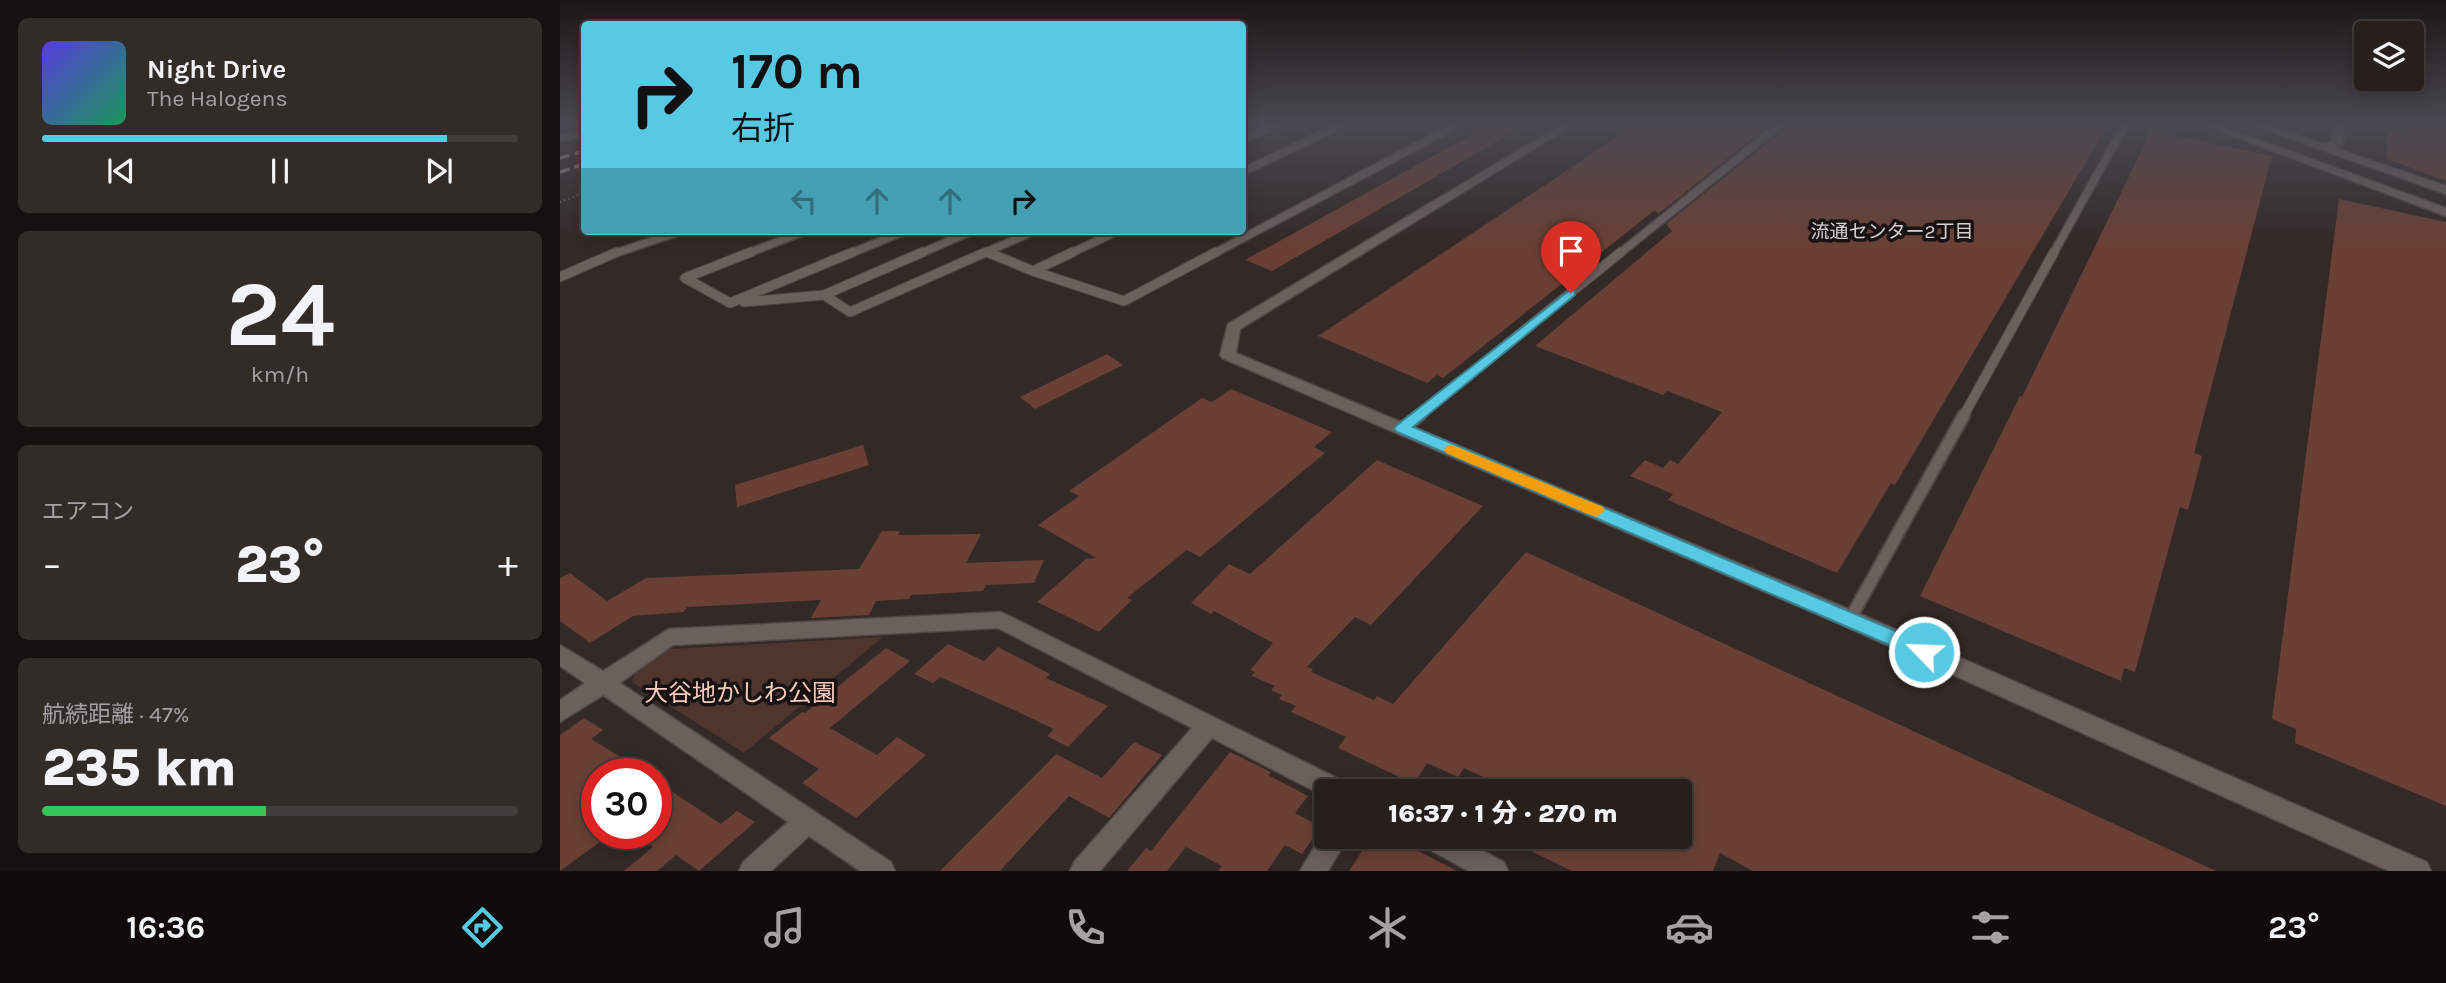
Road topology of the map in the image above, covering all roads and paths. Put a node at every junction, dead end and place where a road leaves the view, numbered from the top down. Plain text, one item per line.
1 (1383, 164) edge
2 (1504, 164) edge
3 (1732, 164) edge
4 (2103, 164) edge
5 (2315, 164) edge
6 (2369, 164) edge
7 (2446, 190) edge
8 (581, 194) edge
9 (560, 202) edge
10 (2446, 212) edge
11 (669, 235) edge
12 (795, 235) edge
13 (895, 235) edge
14 (963, 235) edge
15 (1025, 235) edge
16 (1110, 235) edge
17 (986, 252) junction
18 (1033, 271) junction
19 (560, 277) edge
20 (824, 295) junction
21 (730, 303) junction
22 (1402, 429) junction
23 (1850, 619) junction
24 (560, 654) edge
25 (603, 683) junction
26 (560, 712) edge
27 (1208, 726) junction
28 (1314, 779) edge
29 (807, 822) junction
30 (1327, 849) edge
31 (1453, 849) edge
32 (752, 871) edge
33 (882, 871) edge
34 (1083, 871) edge
35 (1312, 871) edge
36 (1495, 871) edge
37 (2418, 871) edge

1 - 18 lane
2 - 22 street
3 - 22 lane
4 - 23 lane
5 - 10 street
6 - 7 street
8 - 9 path
11 - 19 lane
12 - 21 lane
13 - 21 lane
14 - 20 lane
15 - 17 lane
16 - 18 lane
17 - 18 lane
17 - 20 lane
20 - 21 lane
22 - 23 street
23 - 37 street
24 - 25 street
25 - 26 street
25 - 27 street
25 - 29 street
27 - 28 street
27 - 34 street
29 - 32 street
29 - 33 street
30 - 35 street
31 - 36 street

